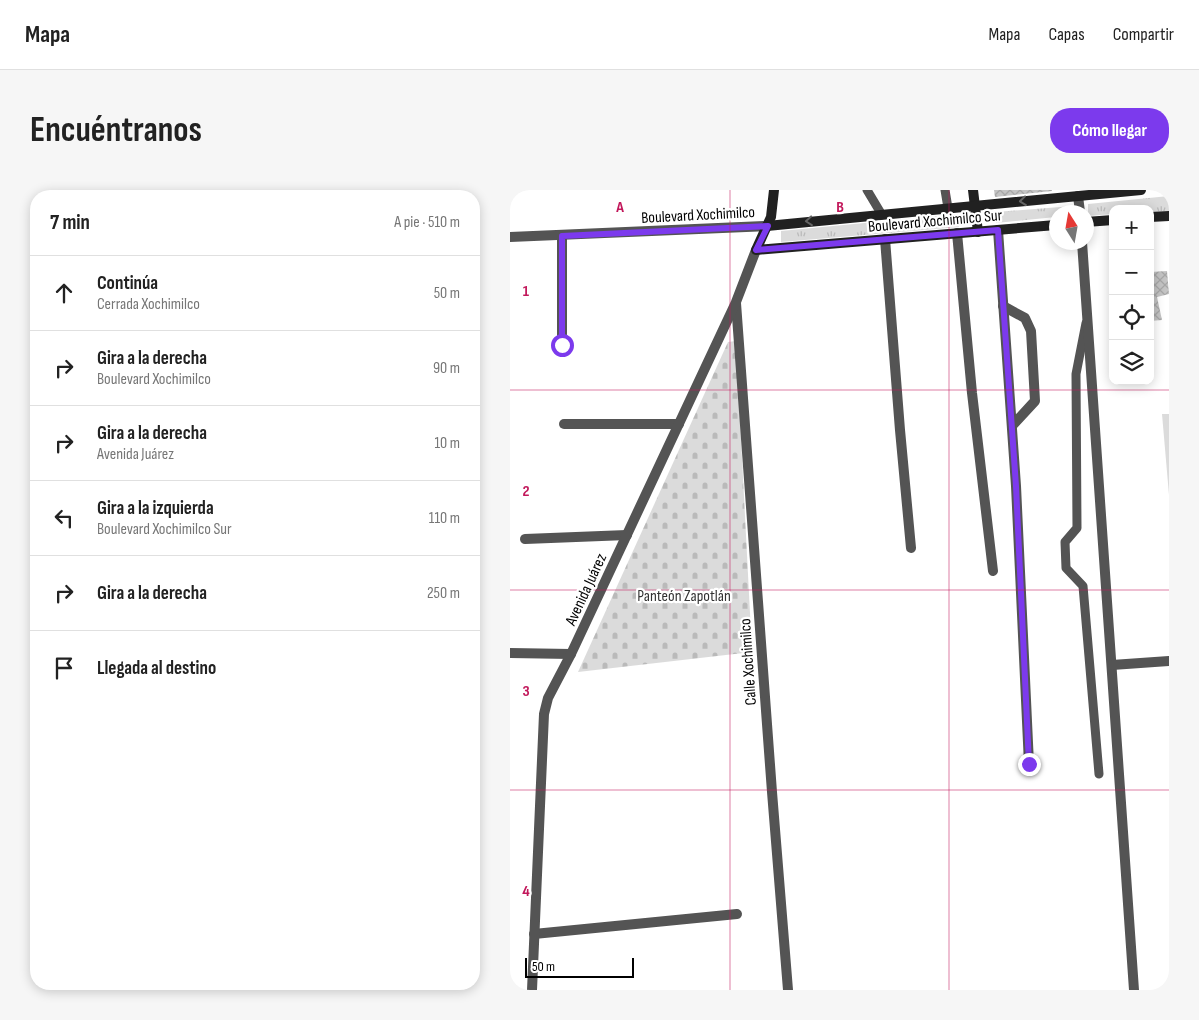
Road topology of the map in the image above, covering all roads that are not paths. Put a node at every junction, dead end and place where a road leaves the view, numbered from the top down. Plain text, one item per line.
1 (774, 190) edge
2 (867, 190) edge
3 (946, 190) edge
4 (973, 190) edge
5 (1141, 190) edge
6 (1078, 196) junction
7 (1079, 205) edge
8 (975, 206) junction
9 (948, 208) junction
10 (882, 215) junction
11 (1169, 216) edge
12 (1154, 217) edge
13 (1109, 220) edge
14 (1094, 221) edge
15 (768, 226) junction
16 (1049, 226) edge
17 (998, 230) junction
18 (978, 232) junction
19 (957, 233) junction
20 (562, 236) junction
21 (510, 237) edge
22 (885, 239) junction
23 (756, 250) junction
24 (1083, 250) edge
25 (736, 302) junction
26 (1003, 306) junction
27 (1087, 315) junction
28 (562, 345) dead end
29 (564, 424) dead end
30 (678, 424) junction
31 (1012, 426) junction
32 (628, 534) junction
33 (525, 539) dead end
34 (911, 548) dead end
35 (993, 571) dead end
36 (510, 653) edge
37 (571, 654) junction
38 (1169, 661) edge
39 (1112, 665) junction
40 (1029, 764) dead end
41 (1099, 774) dead end
42 (737, 914) dead end
43 (534, 934) junction
44 (532, 990) edge
45 (788, 990) edge
46 (1134, 990) edge

1 - 15 street, Avenida Juárez
2 - 10 lane
3 - 9 lane
4 - 8 street
5 - 6 street
6 - 7 street
6 -> 8 street
8 - 9 street
8 - 18 street
9 - 10 street
10 -> 15 street
11 - 12 street
13 - 14 street
15 - 20 street, Boulevard Xochimilco
15 - 23 street, Avenida Juárez
16 - 17 street, Boulevard Xochimilco Sur
17 - 18 street, Boulevard Xochimilco Sur
17 - 26 street
18 - 19 street, Boulevard Xochimilco Sur
19 - 22 street, Boulevard Xochimilco Sur
19 - 35 street
20 - 21 street, Boulevard Xochimilco
20 - 28 street
22 - 23 street, Boulevard Xochimilco Sur
22 - 34 street
23 - 25 street, Avenida Juárez
24 - 27 street
25 - 30 street, Avenida Juárez
25 - 45 street, Calle Xochimilco
26 - 31 street
26 - 31 street
27 - 39 street
27 - 41 lane
29 - 30 street
30 - 32 street, Avenida Juárez
31 - 40 street
32 - 33 street
32 - 37 street, Avenida Juárez
36 - 37 street
37 - 43 street, Avenida Juárez
38 - 39 street
39 - 46 street
42 - 43 street
43 - 44 street, Avenida Juárez

